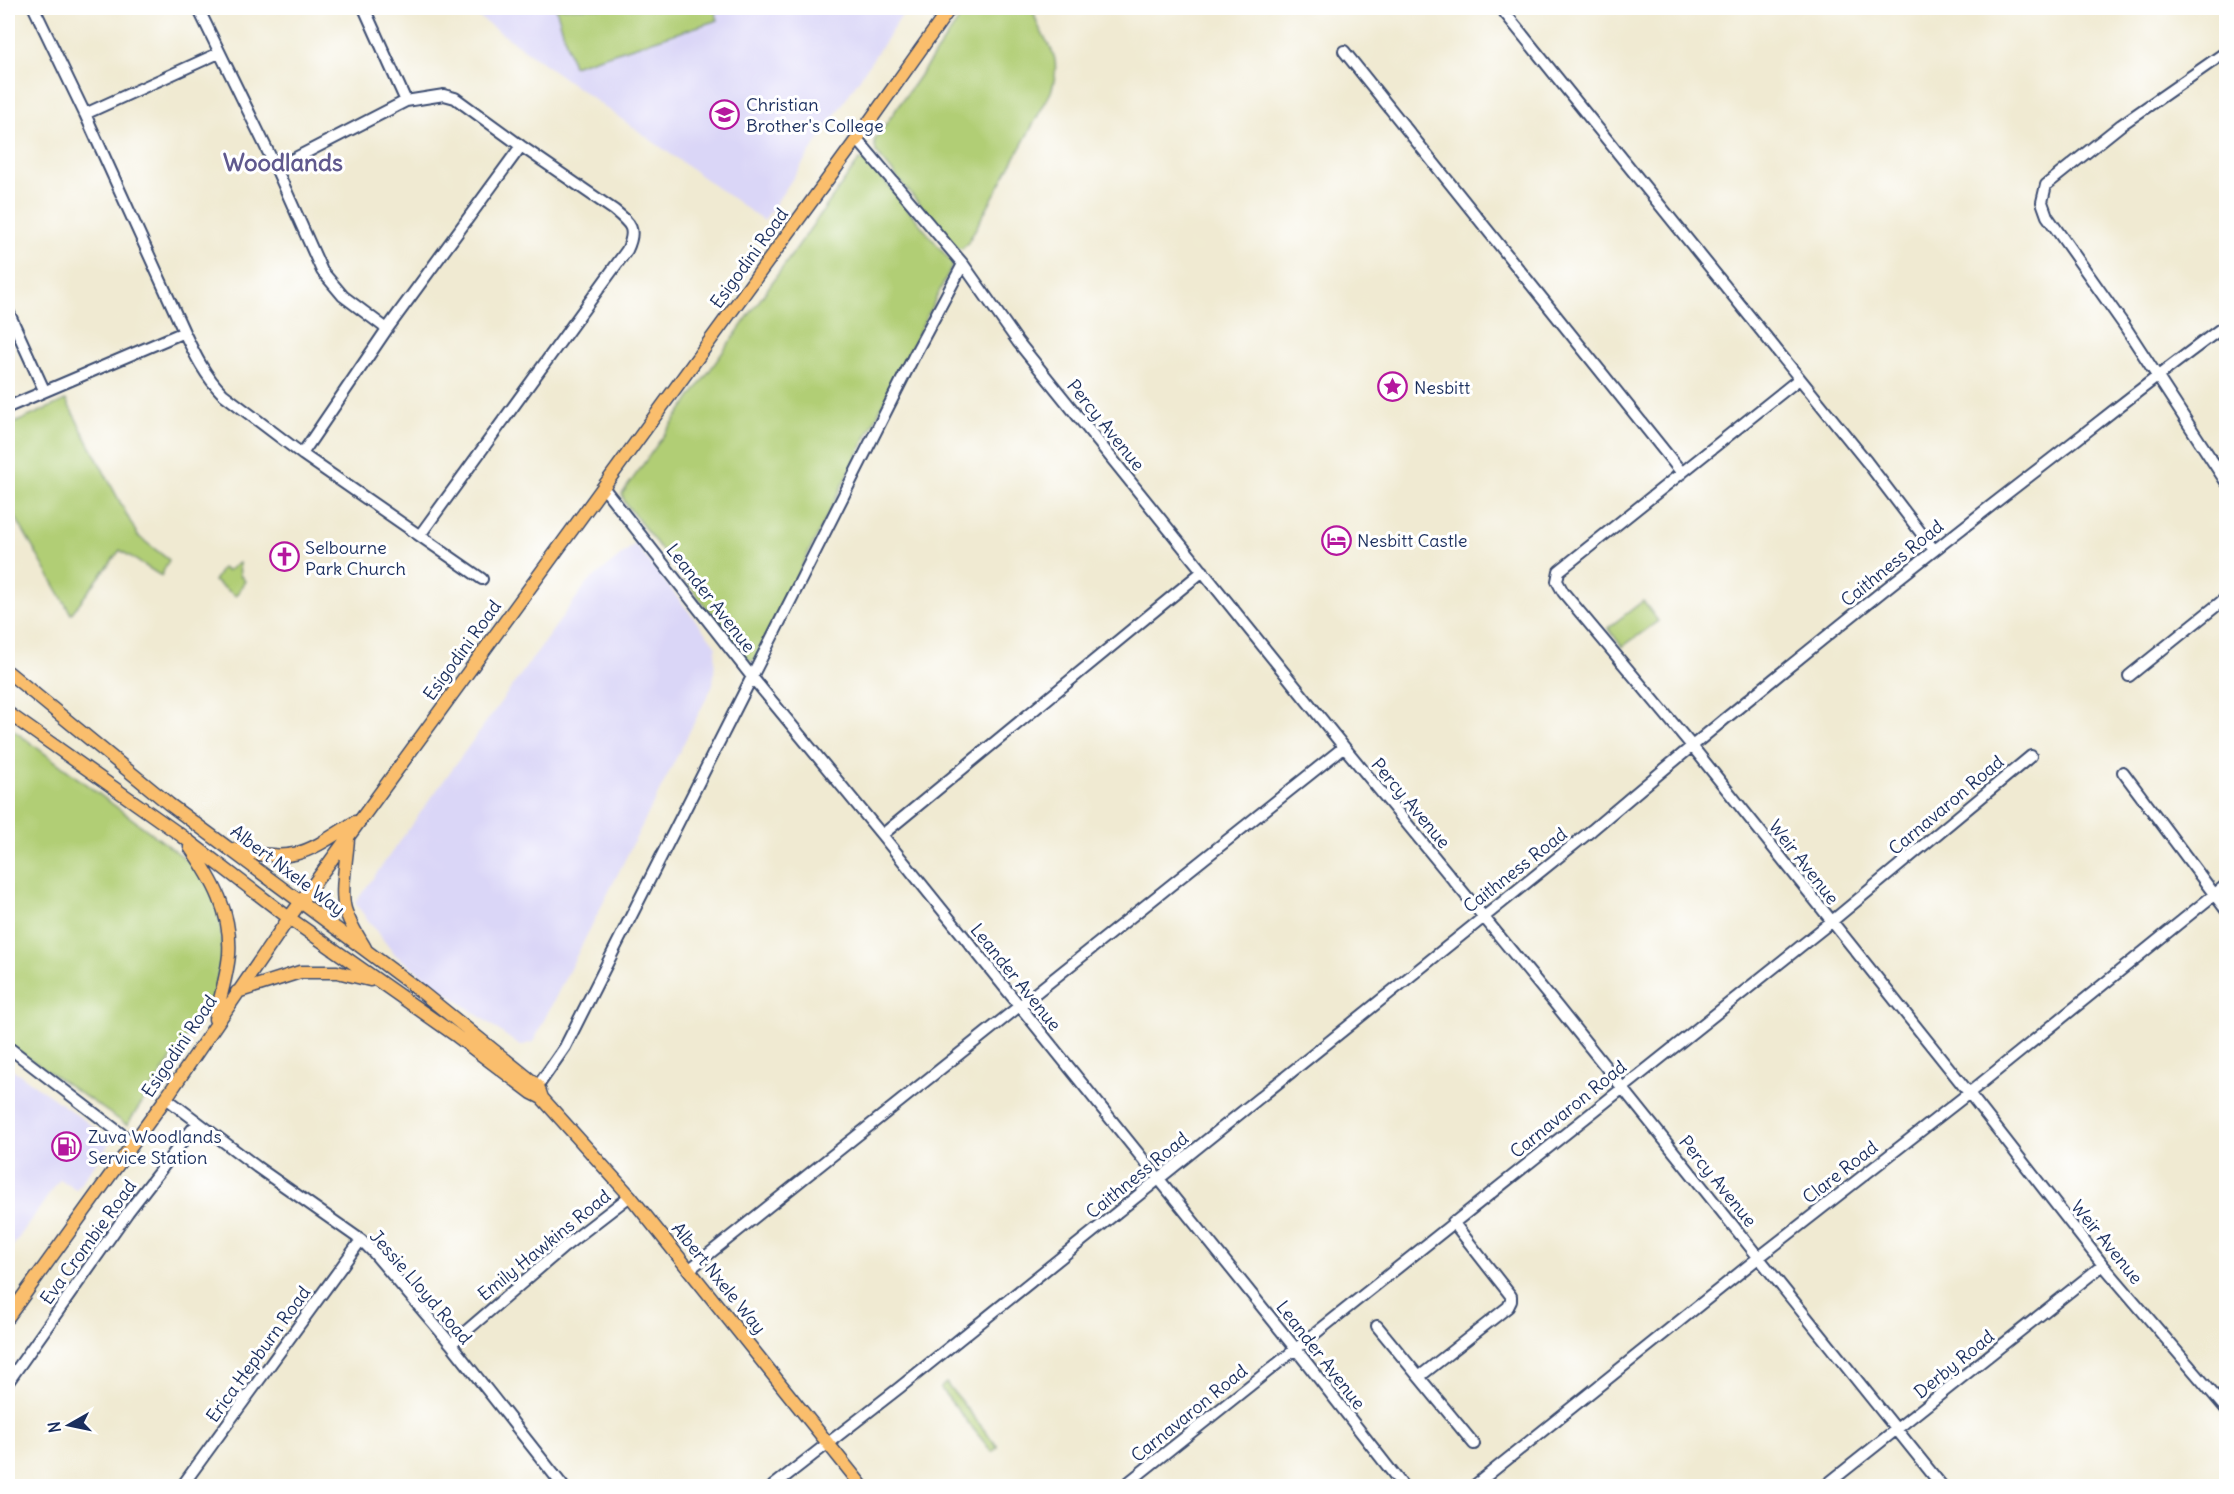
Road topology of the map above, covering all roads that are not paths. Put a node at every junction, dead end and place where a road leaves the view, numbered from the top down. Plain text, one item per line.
1 (34, 8) edge
2 (198, 8) edge
3 (364, 8) edge
4 (950, 8) edge
5 (1501, 8) edge
6 (1344, 51) dead end
7 (2226, 52) edge
8 (219, 53) junction
9 (406, 101) junction
10 (85, 114) junction
11 (857, 139) junction
12 (521, 146) junction
13 (276, 168) junction
14 (963, 264) junction
15 (8, 311) edge
16 (2226, 325) edge
17 (387, 330) junction
18 (184, 332) junction
19 (2157, 376) junction
20 (1799, 379) junction
21 (44, 390) junction
22 (8, 407) edge
23 (302, 454) junction
24 (1682, 473) junction
25 (2226, 482) edge
26 (603, 487) junction
27 (420, 535) junction
28 (1934, 550) junction
29 (1203, 571) junction
30 (482, 579) dead end
31 (2226, 597) edge
32 (8, 672) edge
33 (2129, 676) dead end
34 (752, 677) junction
35 (8, 713) edge
36 (1692, 746) junction
37 (1344, 747) junction
38 (2031, 756) dead end
39 (2123, 772) dead end
40 (362, 818) junction
41 (882, 835) junction
42 (182, 836) junction
43 (348, 837) junction
44 (228, 847) junction
45 (2226, 885) edge
46 (2214, 895) junction
47 (302, 902) junction
48 (2226, 910) edge
49 (1483, 916) junction
50 (289, 918) junction
51 (1831, 922) junction
52 (369, 955) junction
53 (377, 981) junction
54 (237, 992) junction
55 (1018, 1006) junction
56 (214, 1026) junction
57 (8, 1047) edge
58 (1622, 1087) junction
59 (537, 1092) junction
60 (1969, 1093) junction
61 (166, 1098) junction
62 (197, 1123) junction
63 (132, 1143) junction
64 (1158, 1179) junction
65 (630, 1196) junction
66 (1453, 1222) junction
67 (362, 1240) junction
68 (1758, 1258) junction
69 (2103, 1265) junction
70 (690, 1269) junction
71 (8, 1317) edge
72 (1377, 1326) dead end
73 (451, 1344) junction
74 (1295, 1348) junction
75 (1419, 1377) junction
76 (8, 1382) edge
77 (2226, 1409) edge
78 (1897, 1431) junction
79 (827, 1444) junction
80 (1474, 1444) dead end
81 (182, 1486) edge
82 (563, 1486) edge
83 (773, 1486) edge
84 (862, 1486) edge
85 (1125, 1486) edge
86 (1403, 1486) edge
87 (1474, 1486) edge
88 (1825, 1486) edge
89 (1942, 1486) edge

1 - 10 street
2 - 8 street
3 - 9 street
4 - 11 main road, Esigodini Road
5 - 20 street
6 - 24 street
7 - 19 street
8 - 10 street
8 - 13 street
9 - 12 street
9 - 13 street
10 - 18 street
11 - 14 street, Percy Avenue
11 - 26 main road, Esigodini Road
12 - 17 street
12 - 27 street
13 - 17 street
14 - 29 street, Percy Avenue
14 - 34 street
15 - 21 street
16 - 19 street, Caithness Road
17 - 23 street
18 - 21 street
18 - 23 street
19 - 25 street
19 - 28 street, Caithness Road
20 - 24 street, Weir Avenue
20 - 28 street
21 - 22 street
23 - 27 street
24 - 36 street, Weir Avenue
26 - 34 street, Leander Avenue
26 - 40 main road, Esigodini Road
27 - 30 street
28 - 36 street, Caithness Road
29 - 37 street, Percy Avenue
29 - 41 street
31 - 33 street
32 - 44 main road, Albert Nxele Way
34 - 41 street, Leander Avenue
34 - 59 street
35 - 42 main road, Albert Nxele Way
36 - 49 street, Caithness Road
36 - 51 street, Weir Avenue
37 - 49 street, Percy Avenue
37 - 55 street
38 - 51 street, Carnavaron Road
39 - 46 street
40 - 43 main road, Esigodini Road
40 - 44 main road
41 - 55 street, Leander Avenue
42 - 50 main road, Albert Nxele Way
42 - 56 main road
43 - 47 main road, Esigodini Road
43 - 52 main road
44 - 47 main road, Albert Nxele Way
45 - 46 street, Clare Road
46 - 48 street
46 - 60 street, Clare Road
47 - 50 main road, Esigodini Road
47 - 52 main road, Albert Nxele Way
49 - 58 street, Percy Avenue
49 - 64 street, Caithness Road
50 - 53 main road, Albert Nxele Way
50 - 54 main road, Esigodini Road
51 - 58 street, Carnavaron Road
51 - 60 street, Weir Avenue
52 - 59 main road, Albert Nxele Way
53 - 54 main road
53 - 59 main road, Albert Nxele Way
54 - 56 main road, Esigodini Road
55 - 64 street, Leander Avenue
55 - 70 street
56 - 61 main road, Esigodini Road
57 - 63 street
58 - 66 street, Carnavaron Road
58 - 68 street, Percy Avenue
59 - 65 main road, Albert Nxele Way
60 - 68 street, Clare Road
60 - 69 street, Weir Avenue
61 - 62 street, Jessie Lloyd Road
61 - 63 main road, Esigodini Road
62 - 67 street, Jessie Lloyd Road
62 - 76 street, Eva Crombie Road
63 - 71 main road, Esigodini Road
64 - 74 street, Leander Avenue
64 - 79 street, Caithness Road
65 - 70 main road, Albert Nxele Way
65 - 73 street, Emily Hawkins Road
66 - 74 street, Carnavaron Road
66 - 75 street
67 - 73 street, Jessie Lloyd Road
67 - 81 street, Erica Hepburn Road
68 - 78 street, Percy Avenue
68 - 87 street, Clare Road
69 - 77 street, Weir Avenue
69 - 78 street, Derby Road
70 - 79 main road, Albert Nxele Way
72 - 75 street
73 - 82 street, Jessie Lloyd Road
74 - 85 street, Carnavaron Road
74 - 86 street, Leander Avenue
75 - 80 street
78 - 88 street, Derby Road
78 - 89 street, Percy Avenue
79 - 83 street, Caithness Road
79 - 84 main road, Albert Nxele Way

